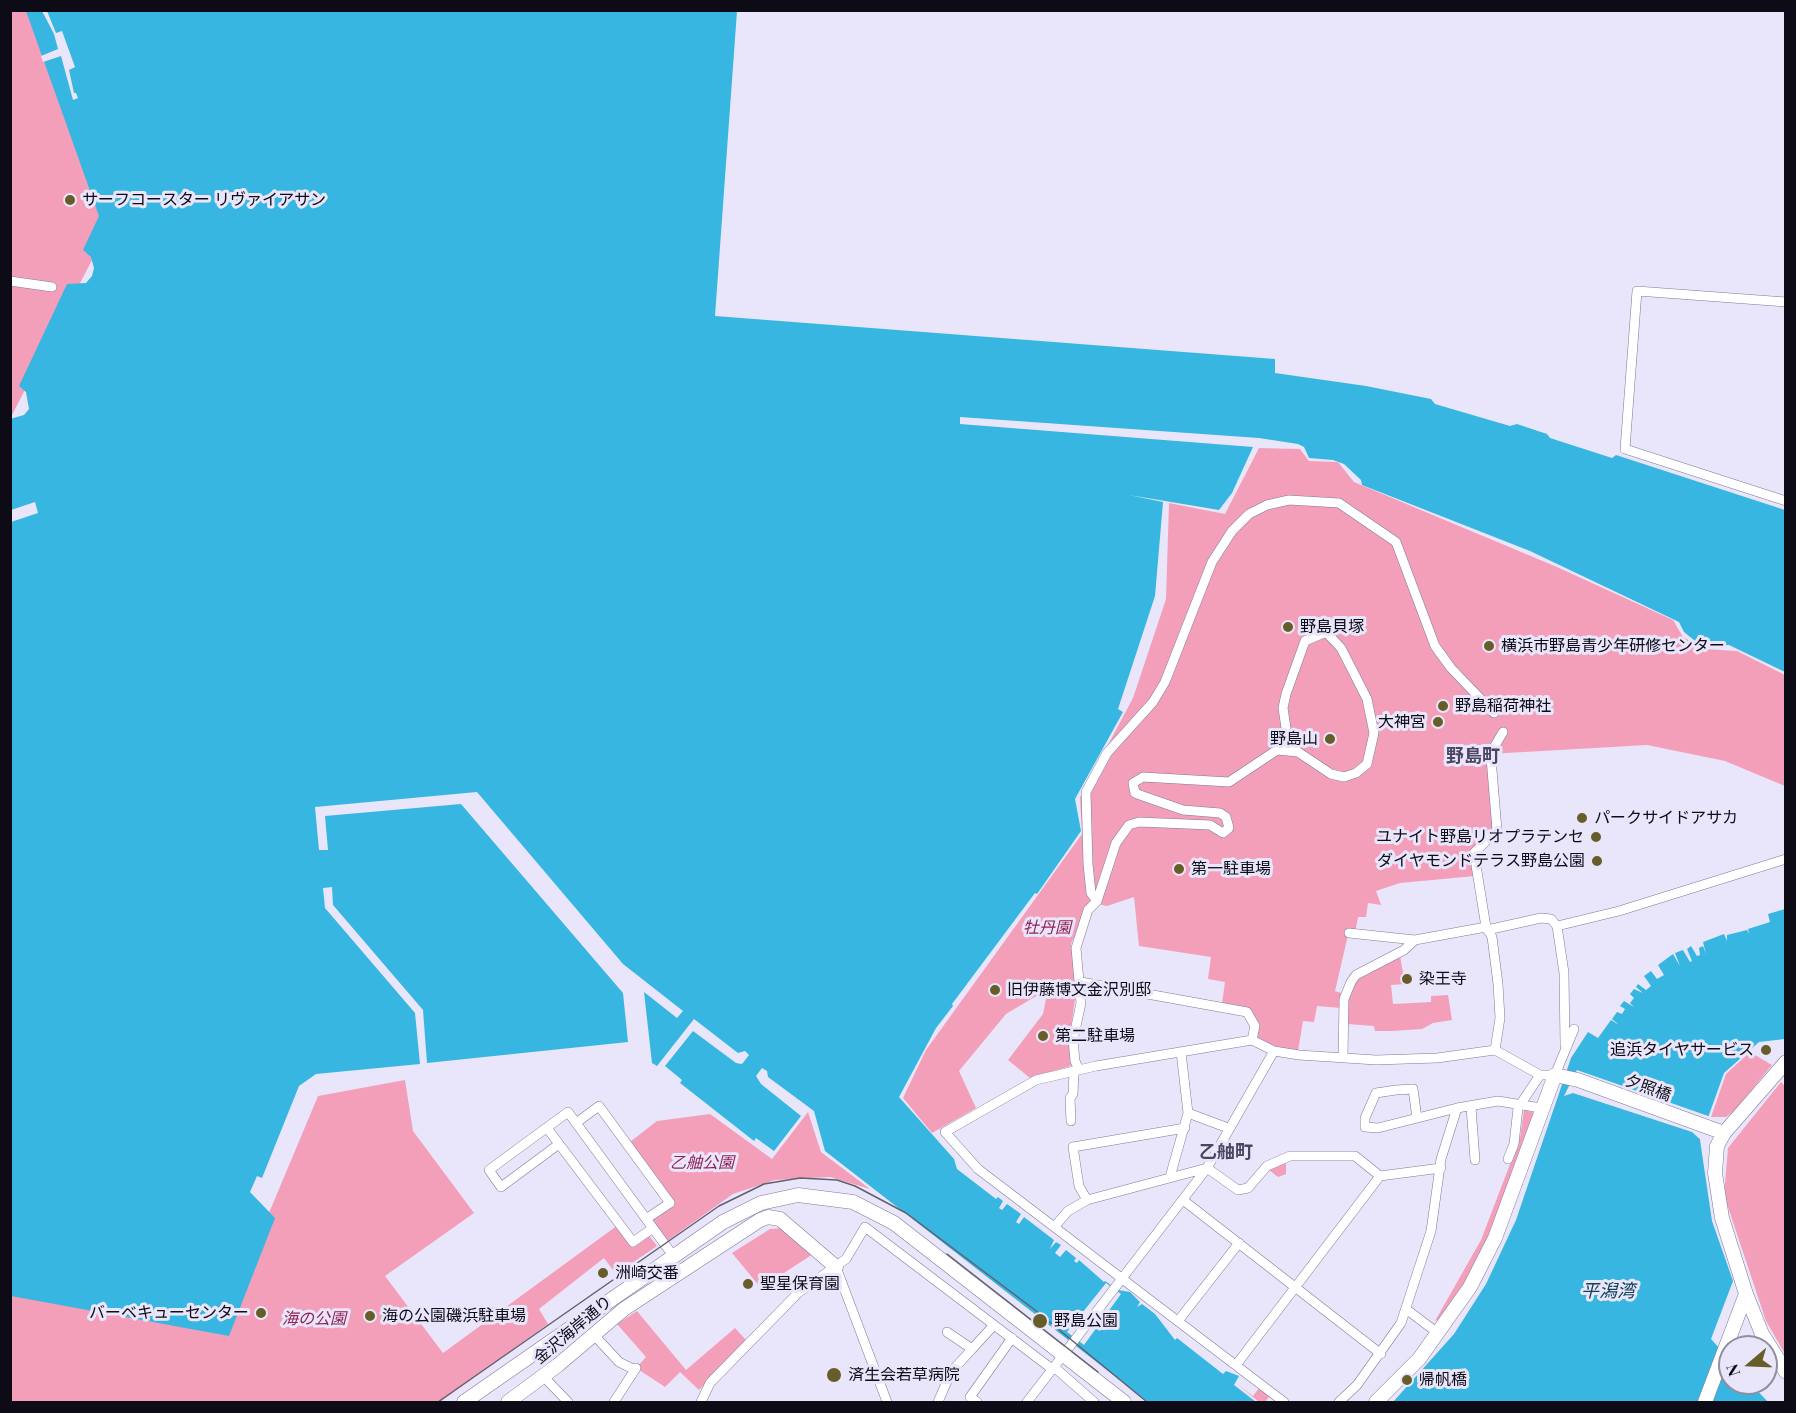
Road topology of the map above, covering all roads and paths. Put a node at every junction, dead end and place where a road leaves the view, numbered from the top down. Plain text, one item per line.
1 (10, 281) edge
2 (52, 287) dead end
3 (1785, 302) edge
4 (1785, 501) edge
5 (1494, 713) dead end
6 (1503, 732) dead end
7 (1277, 750) junction
8 (1785, 859) edge
9 (1097, 901) junction
10 (1557, 926) junction
11 (1486, 928) junction
12 (1349, 933) dead end
13 (1415, 940) junction
14 (1081, 982) junction
15 (1574, 1029) dead end
16 (1252, 1040) junction
17 (1565, 1047) junction
18 (1496, 1050) junction
19 (1274, 1051) junction
20 (1181, 1052) junction
21 (1343, 1058) junction
22 (1784, 1065) edge
23 (1077, 1070) junction
24 (1540, 1075) junction
25 (1555, 1075) junction
26 (1521, 1103) junction
27 (1471, 1107) junction
28 (1457, 1108) junction
29 (1541, 1108) junction
30 (1188, 1113) junction
31 (1417, 1118) junction
32 (1071, 1121) dead end
33 (576, 1123) junction
34 (547, 1128) junction
35 (1185, 1128) junction
36 (1228, 1128) junction
37 (1724, 1133) junction
38 (559, 1144) junction
39 (519, 1148) junction
40 (1508, 1159) dead end
41 (1475, 1160) dead end
42 (531, 1165) junction
43 (1207, 1168) junction
44 (1441, 1168) junction
45 (1380, 1176) junction
46 (1170, 1177) junction
47 (1087, 1200) junction
48 (1183, 1200) junction
49 (646, 1219) junction
50 (1055, 1226) junction
51 (653, 1228) junction
52 (1239, 1243) junction
53 (674, 1257) junction
54 (836, 1267) junction
55 (1122, 1277) junction
56 (1296, 1288) junction
57 (1746, 1294) junction
58 (1406, 1309) junction
59 (1178, 1321) junction
60 (994, 1325) junction
61 (947, 1332) dead end
62 (593, 1334) junction
63 (1439, 1334) junction
64 (1012, 1338) junction
65 (972, 1349) junction
66 (1068, 1350) junction
67 (1381, 1354) junction
68 (1236, 1365) junction
69 (1053, 1368) junction
70 (1785, 1372) edge
71 (543, 1376) junction
72 (1118, 1401) edge
73 (464, 1402) edge
74 (508, 1402) edge
75 (568, 1402) edge
76 (614, 1402) edge
77 (701, 1402) edge
78 (887, 1402) edge
79 (938, 1402) edge
80 (977, 1402) edge
81 (1027, 1402) edge
82 (1094, 1402) edge
83 (1284, 1402) edge
84 (1339, 1402) edge
85 (1376, 1402) edge
86 (1705, 1402) edge

1 - 2 street
3 - 4 street
5 - 9 street
6 - 11 street
7 - 7 street
7 - 9 street
8 - 10 street
9 - 14 street
10 - 11 street
10 - 17 street
11 - 13 street
11 - 18 street
12 - 13 street
13 - 21 street
14 - 16 street
14 - 23 street
15 - 17 street
16 - 19 street
16 - 20 street
17 - 25 street
18 - 21 street
18 - 24 street
19 - 21 street
19 - 36 street
20 - 23 street
20 - 30 street
22 - 37 street
23 - 32 street
23 - 50 street
24 - 25 street
24 - 26 street
25 - 29 street
25 - 37 street, 夕照橋
26 - 27 street
26 - 29 street
26 - 40 street
27 - 28 street
27 - 41 street
28 - 31 street
28 - 44 street
29 - 63 street
30 - 35 street
30 - 36 street
31 - 31 street
33 - 34 street
33 - 49 street
33 - 49 street
34 - 38 street
34 - 39 street
35 - 46 street
35 - 47 street
36 - 43 street
37 - 57 street
38 - 42 street
38 - 51 street
39 - 42 street
39 - 42 street
43 - 45 street
43 - 46 street
43 - 48 street
44 - 45 street
44 - 58 street
45 - 56 street
46 - 47 street
47 - 50 street
48 - 52 street
48 - 55 street
49 - 51 street
50 - 55 street
51 - 53 street
52 - 56 street
52 - 59 street
53 - 66 street
53 - 73 street
54 - 60 street
54 - 62 street, 金沢海岸通り
54 - 77 street
54 - 78 street, 金沢海岸通り
55 - 59 street
55 - 66 street
56 - 67 street
56 - 68 street
57 - 70 street
57 - 86 street
58 - 63 street
58 - 67 street
59 - 68 street
60 - 64 street
60 - 65 street
61 - 65 street
62 - 71 street, 金沢海岸通り
62 - 76 street
63 - 85 street
64 - 69 street
64 - 80 street
65 - 79 street
66 - 69 street
66 - 72 street
67 - 84 street
68 - 83 street
69 - 81 street
69 - 82 street
71 - 74 street, 金沢海岸通り
71 - 75 street

